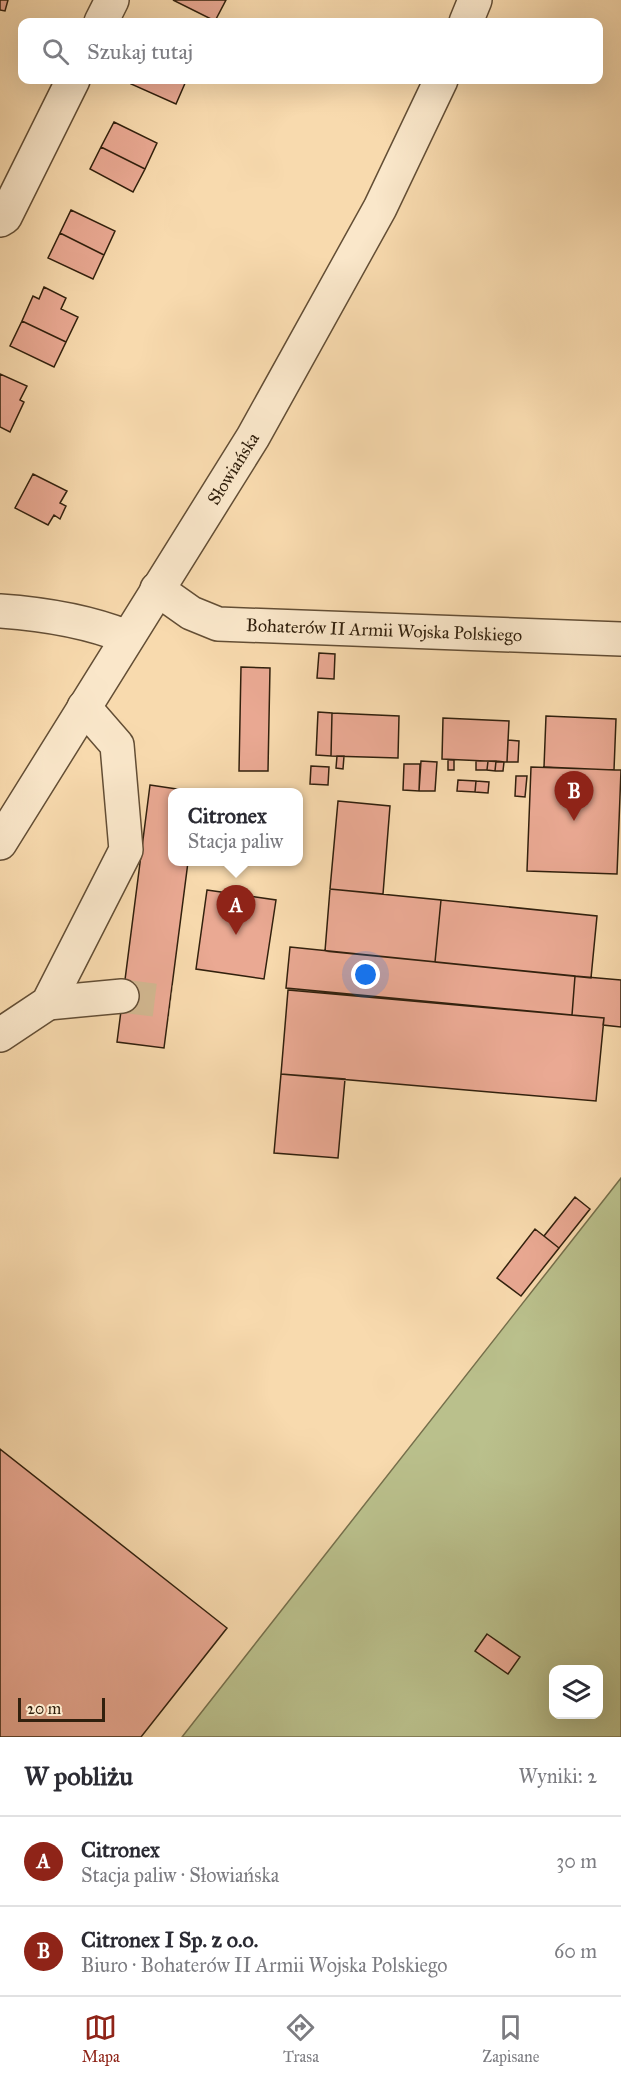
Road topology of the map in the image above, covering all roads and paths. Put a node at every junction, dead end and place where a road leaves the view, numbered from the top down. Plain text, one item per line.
1 (112, 0) edge
2 (475, 0) edge
3 (103, 18) edge
4 (468, 18) edge
5 (71, 84) edge
6 (439, 84) edge
7 (0, 220) edge
8 (157, 589) junction
9 (0, 611) edge
10 (127, 637) junction
11 (621, 639) edge
12 (84, 707) junction
13 (0, 843) edge
14 (122, 996) tunnel mouth
15 (48, 1004) junction
16 (0, 1035) edge

1 - 3 street
2 - 4 street
5 - 7 street
6 - 8 street, Słowiańska
8 - 10 street, Słowiańska
8 - 11 street, Bohaterów II Armii Wojska Polskiego
9 - 10 street
10 - 12 street, Słowiańska
12 - 13 street, Słowiańska
12 - 15 street
14 - 15 street
15 - 16 street

